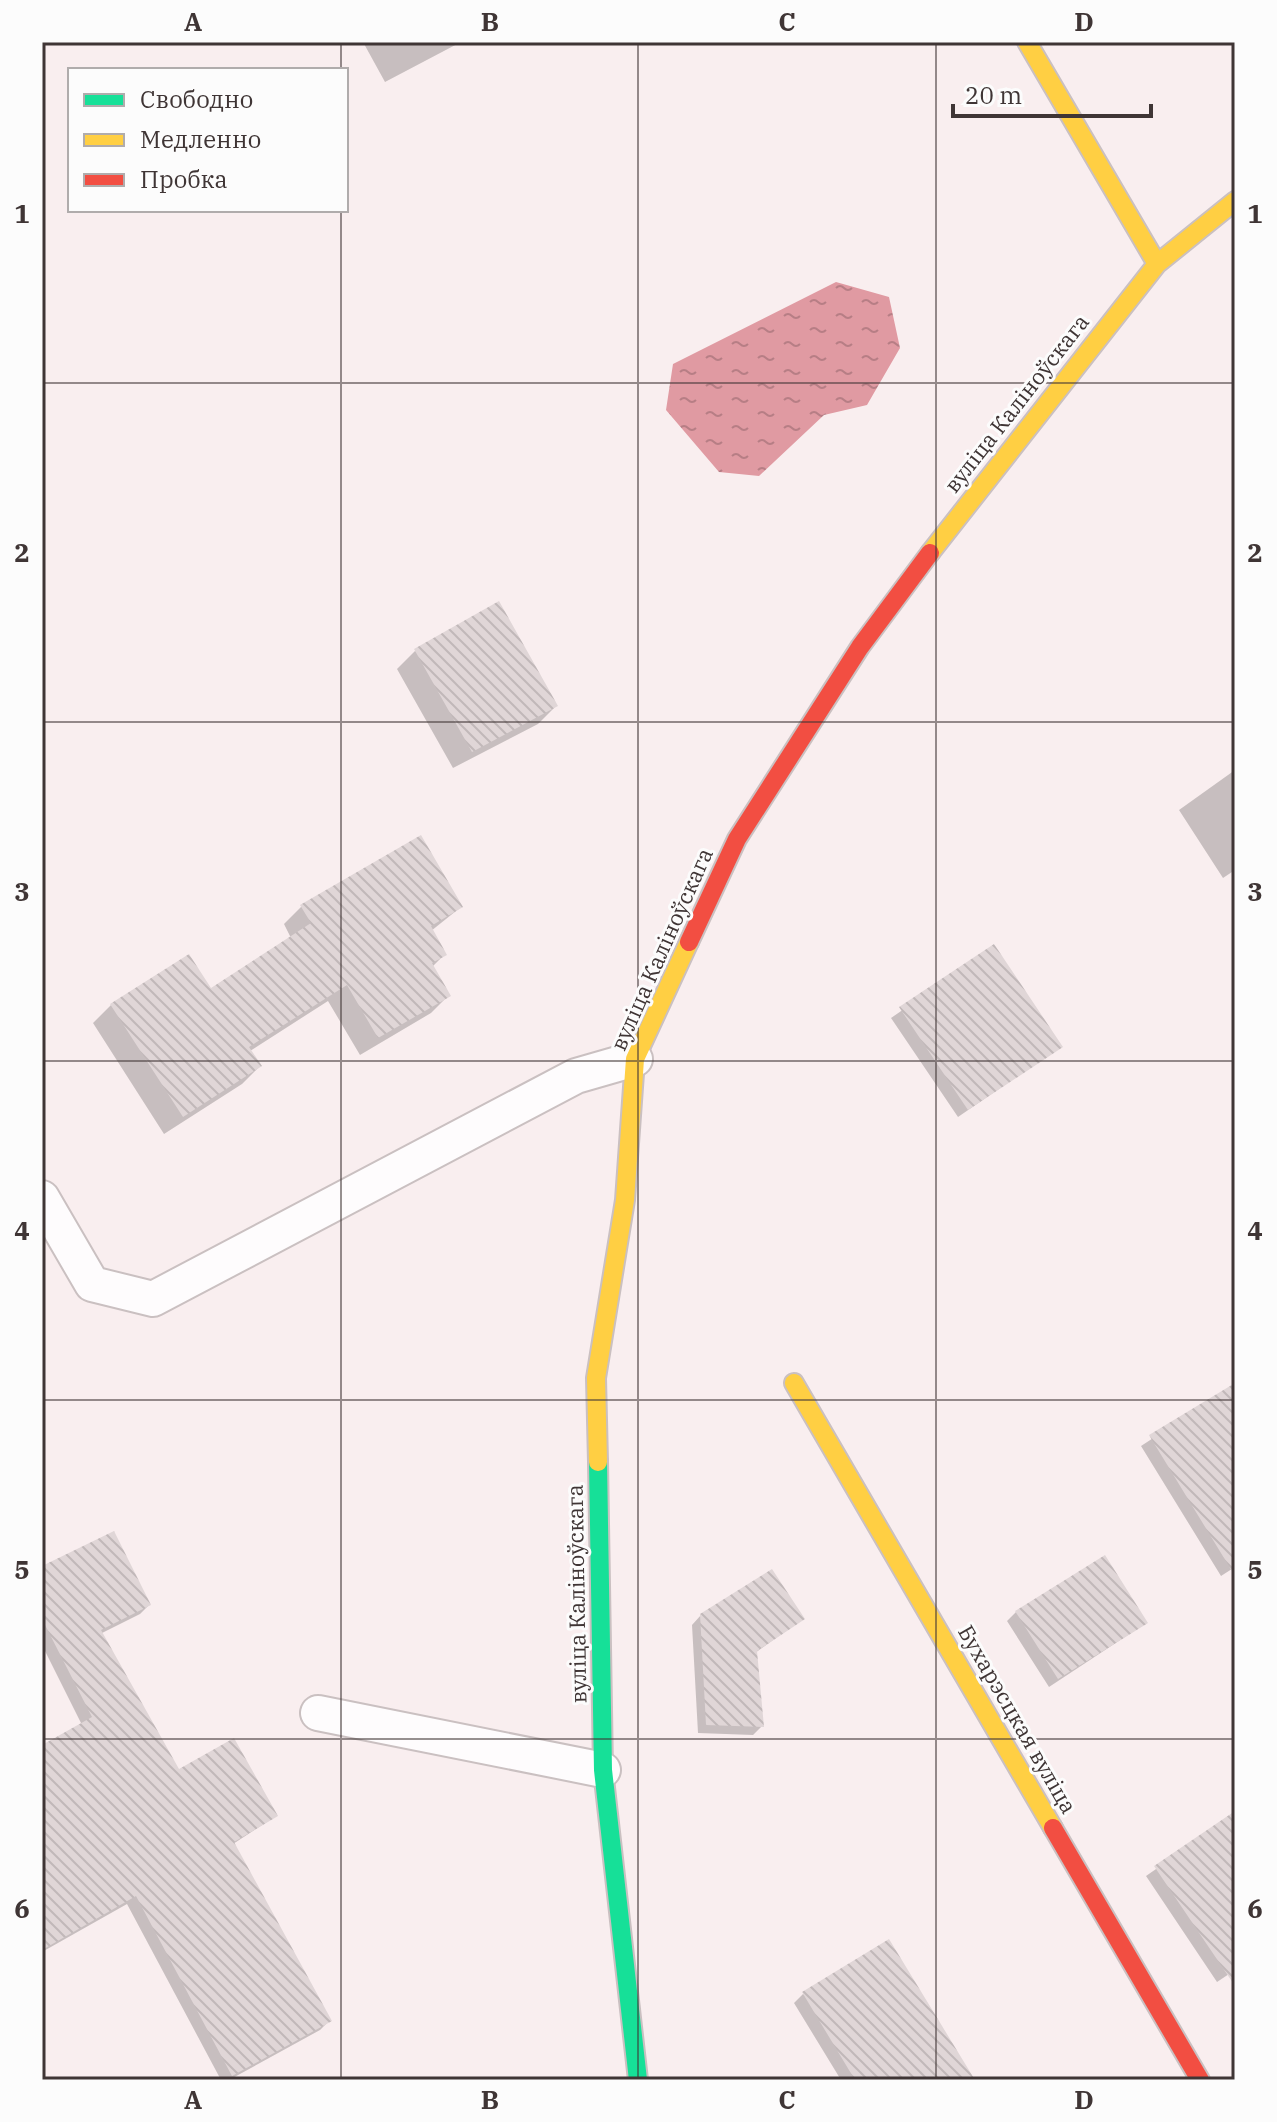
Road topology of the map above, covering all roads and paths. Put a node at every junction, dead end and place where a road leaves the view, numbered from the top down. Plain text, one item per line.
1 (1027, 42) edge
2 (1235, 201) edge
3 (1157, 264) junction
4 (635, 1059) junction
5 (42, 1198) edge
6 (794, 1383) dead end
7 (318, 1713) dead end
8 (603, 1770) junction
9 (638, 2080) edge
10 (1200, 2080) edge

1 - 3 main road
2 - 3 main road, вуліца Каліноўскага
3 - 4 main road, вуліца Каліноўскага
4 - 5 lane
4 - 8 main road, вуліца Каліноўскага
6 - 10 main road, Бухарэсцкая вуліца
7 - 8 lane
8 - 9 main road, вуліца Каліноўскага

